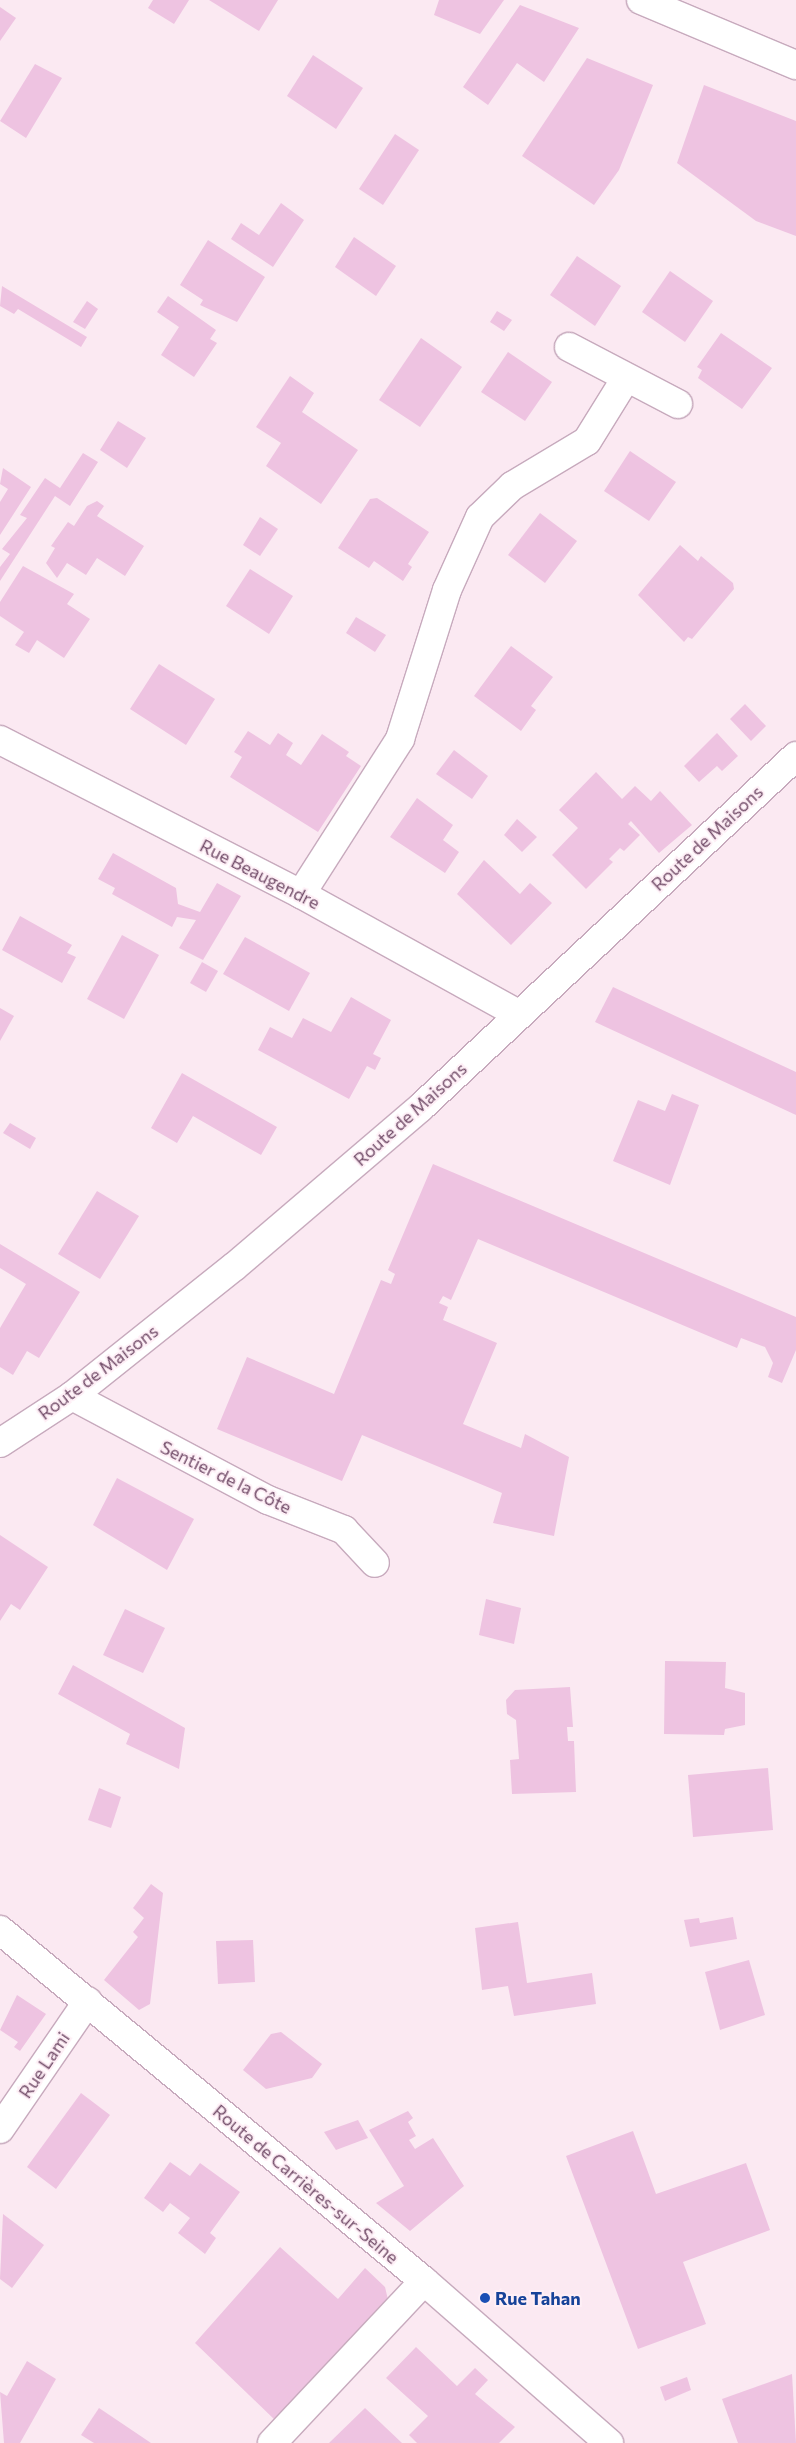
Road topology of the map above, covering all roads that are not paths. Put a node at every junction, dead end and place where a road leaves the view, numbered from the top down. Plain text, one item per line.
1 (641, 0) edge
2 (796, 65) edge
3 (568, 347) dead end
4 (626, 378) junction
5 (678, 404) dead end
6 (0, 740) edge
7 (796, 756) edge
8 (301, 894) junction
9 (517, 1013) junction
10 (72, 1396) junction
11 (0, 1443) edge
12 (375, 1563) dead end
13 (0, 1930) edge
14 (88, 2001) junction
15 (0, 2129) edge
16 (424, 2281) junction
17 (272, 2443) edge
18 (609, 2443) edge

1 - 2 street
3 - 4 street
4 - 5 street
4 - 8 street
6 - 8 street, Rue Beaugendre
7 - 9 street, Route de Maisons
8 - 9 street, Rue Beaugendre
9 - 10 street, Route de Maisons
10 - 11 street, Route de Maisons
10 - 12 street, Sentier de la Côte
13 - 14 street, Route de Carrières-sur-Seine
14 - 15 street, Rue Lami
14 - 16 street, Route de Carrières-sur-Seine
16 - 17 street
16 - 18 street, Route de Carrières-sur-Seine

